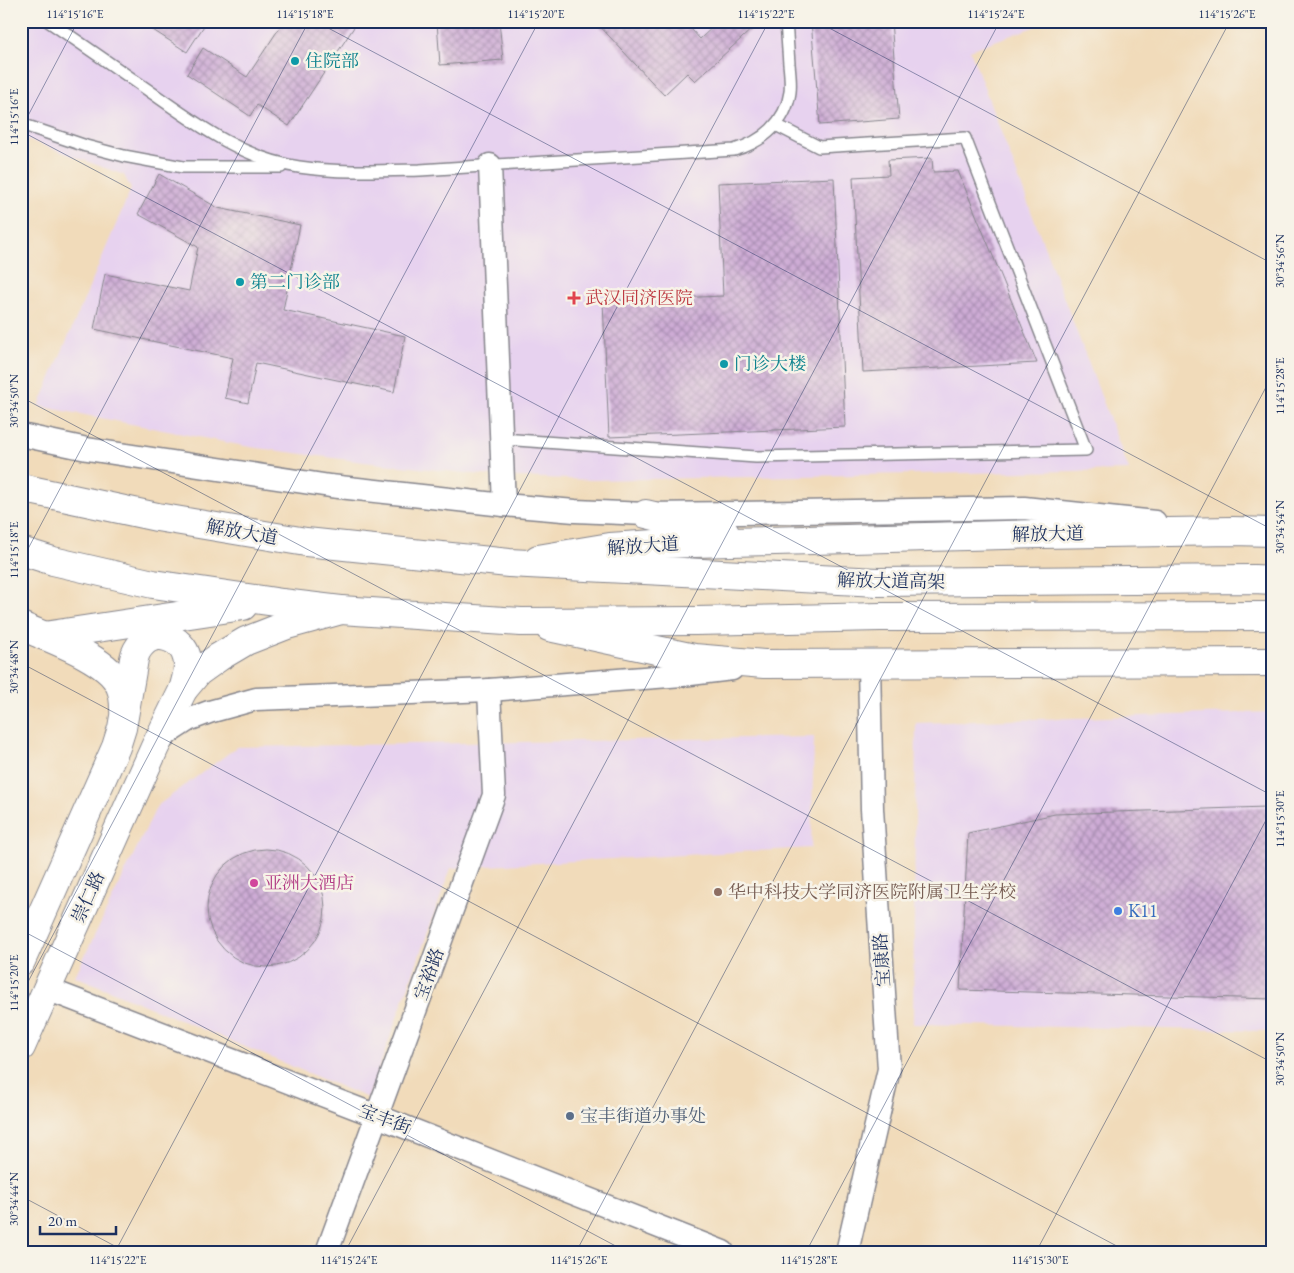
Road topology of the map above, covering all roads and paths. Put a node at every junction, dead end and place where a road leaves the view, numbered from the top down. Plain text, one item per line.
1 (48, 21) edge
2 (786, 21) edge
3 (21, 124) edge
4 (776, 125) junction
5 (490, 165) junction
6 (297, 167) junction
7 (21, 435) edge
8 (501, 439) junction
9 (21, 488) edge
10 (504, 505) junction
11 (646, 514) junction
12 (1233, 531) junction
13 (1273, 532) edge
14 (760, 542) junction
15 (21, 551) edge
16 (21, 557) edge
17 (53, 560) junction
18 (509, 563) junction
19 (1273, 580) edge
20 (282, 603) junction
21 (341, 610) junction
22 (1273, 616) edge
23 (521, 622) junction
24 (33, 631) edge
25 (1273, 662) edge
26 (764, 664) junction
27 (869, 664) junction
28 (183, 690) junction
29 (489, 690) junction
30 (124, 714) junction
31 (155, 747) junction
32 (21, 961) edge
33 (47, 989) junction
34 (21, 1047) edge
35 (377, 1116) junction
36 (327, 1252) edge
37 (723, 1252) edge
38 (847, 1252) edge

1 - 6 lane
2 - 4 lane
3 - 6 lane
4 - 5 lane
4 - 8 lane
5 - 6 lane
5 - 8 street
7 - 10 street
8 - 10 street
9 - 18 main road, 解放大道
10 - 11 street
11 - 12 street
11 - 14 main road
12 - 13 main road, 解放大道
12 - 14 main road, 解放大道
14 - 18 main road, 解放大道
15 - 17 main road
16 - 17 main road
17 - 20 main road
18 - 19 main road, 解放大道高架
20 - 21 main road
20 - 24 main road
21 - 23 main road
21 - 28 main road
22 - 23 main road, 解放大道高架
23 - 26 main road
24 - 30 main road
25 - 27 main road
26 - 27 main road
26 - 29 street
27 - 38 street, 宝康路
28 - 30 main road, 崇仁路
28 - 31 main road, 崇仁路
29 - 31 street
29 - 35 street, 宝裕路
30 - 32 main road, 崇仁路
31 - 33 main road, 崇仁路
33 - 34 main road, 崇仁路
33 - 35 street, 宝丰街
35 - 36 street, 宝裕路
35 - 37 street, 宝丰街

